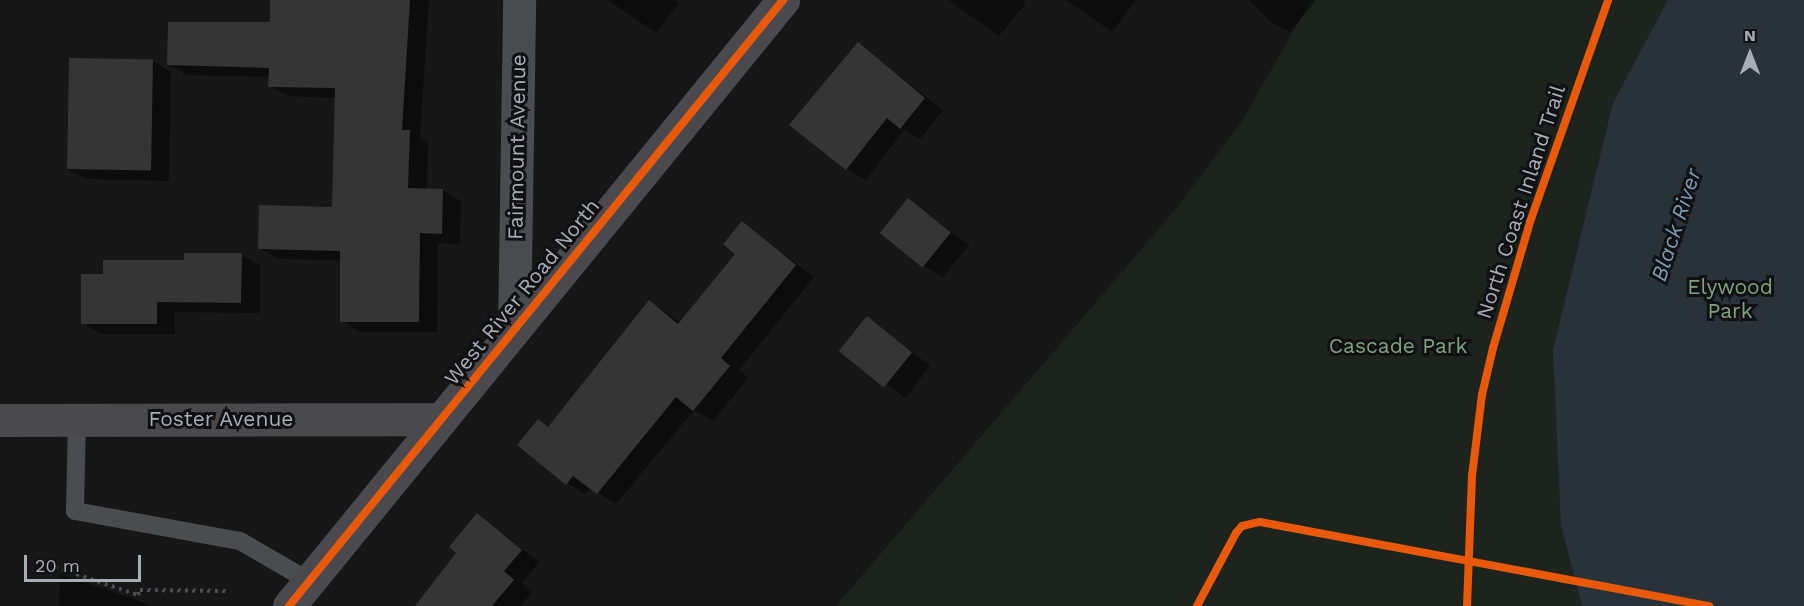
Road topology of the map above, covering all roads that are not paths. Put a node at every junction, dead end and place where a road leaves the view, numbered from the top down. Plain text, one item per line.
1 (519, 0) edge
2 (783, 0) edge
3 (514, 330) junction
4 (441, 419) junction
5 (0, 420) edge
6 (77, 420) junction
7 (309, 581) junction
8 (289, 606) edge

1 - 3 street, Fairmount Avenue
2 - 3 street, West River Road North
3 - 4 street, West River Road North
4 - 6 street, Foster Avenue
4 - 7 street, West River Road North
5 - 6 street, Foster Avenue
6 - 7 lane
7 - 8 street, West River Road North

